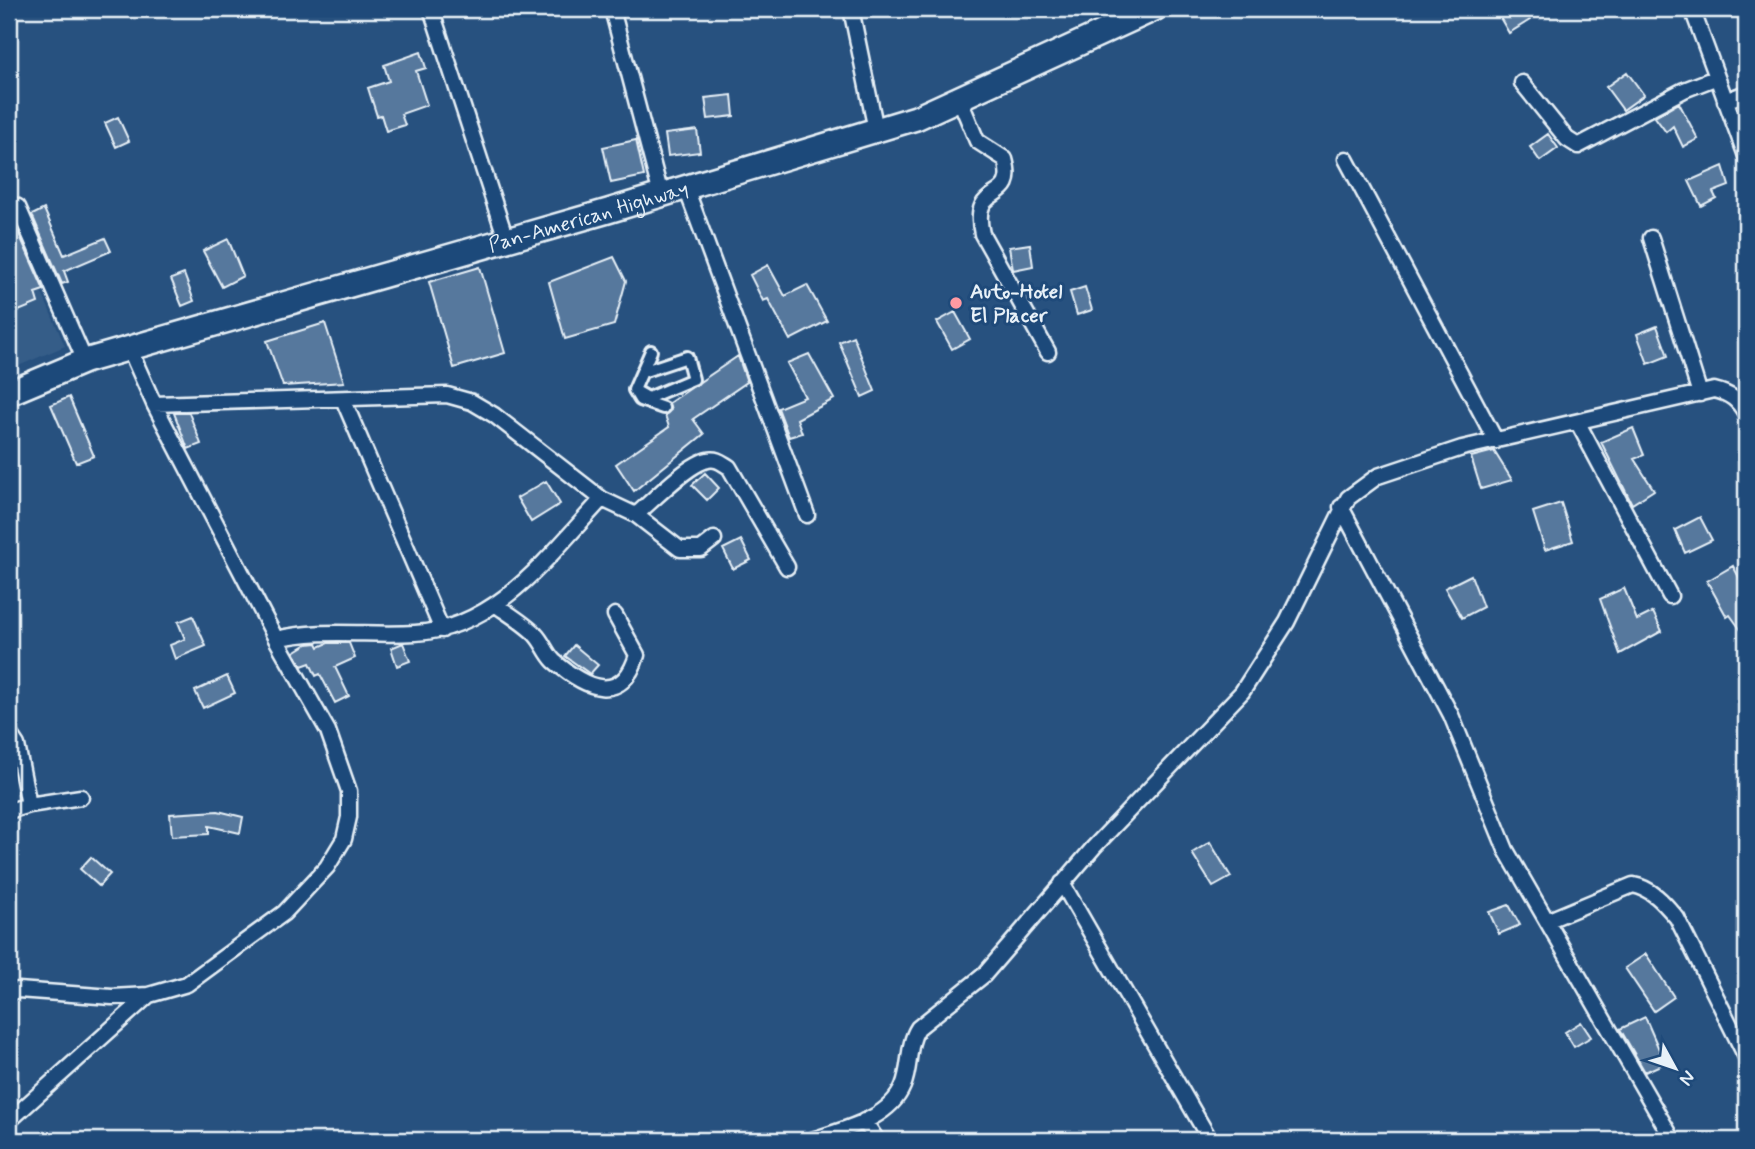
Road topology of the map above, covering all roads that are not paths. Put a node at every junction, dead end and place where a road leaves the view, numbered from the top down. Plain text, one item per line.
1 (431, 9) edge
2 (612, 9) edge
3 (851, 9) edge
4 (1154, 9) edge
5 (1692, 9) edge
6 (1715, 78) junction
7 (1521, 83) dead end
8 (1746, 93) edge
9 (959, 98) junction
10 (1725, 101) junction
11 (876, 130) junction
12 (1746, 156) edge
13 (1346, 159) dead end
14 (686, 188) junction
15 (661, 195) junction
16 (9, 203) edge
17 (1651, 238) dead end
18 (506, 239) junction
19 (129, 348) junction
20 (651, 351) dead end
21 (1048, 352) dead end
22 (85, 361) junction
23 (642, 372) junction
24 (634, 390) junction
25 (9, 393) edge
26 (1700, 394) junction
27 (342, 399) junction
28 (154, 404) junction
29 (663, 408) dead end
30 (1746, 414) edge
31 (1578, 423) junction
32 (1496, 441) junction
33 (602, 499) junction
34 (1340, 507) junction
35 (636, 515) junction
36 (807, 515) dead end
37 (714, 539) dead end
38 (787, 567) dead end
39 (1670, 596) dead end
40 (496, 605) junction
41 (615, 615) dead end
42 (442, 630) junction
43 (276, 639) junction
44 (9, 733) edge
45 (81, 797) dead end
46 (29, 805) junction
47 (9, 811) edge
48 (1062, 883) junction
49 (1549, 920) junction
50 (9, 993) edge
51 (149, 995) junction
52 (1746, 1057) edge
53 (9, 1121) edge
54 (864, 1121) junction
55 (812, 1140) edge
56 (877, 1140) edge
57 (1210, 1140) edge
58 (1673, 1140) edge

1 - 18 street
2 - 15 street
3 - 11 street
4 - 9 highway, Pan-American Highway
5 - 6 street
6 - 7 street
6 - 10 street
8 - 10 street
9 - 11 highway, Pan-American Highway
9 - 21 street
10 - 12 street
11 - 14 highway, Pan-American Highway
13 - 32 street
14 - 15 highway, Pan-American Highway
14 - 36 street
15 - 18 highway, Pan-American Highway
16 - 22 street
17 - 26 street
18 - 19 highway, Pan-American Highway
19 - 22 highway, Pan-American Highway
19 - 28 street
20 - 23 street
22 - 25 highway, Pan-American Highway
23 - 24 street
23 - 24 street
24 - 29 street
26 - 30 street
26 - 31 street
27 - 28 street
27 - 33 street
27 - 42 street
28 - 43 street
31 - 32 street
31 - 39 street
32 - 34 street
33 - 35 street
33 - 40 street
34 - 48 street
34 - 49 street
35 - 37 street
35 - 38 street
40 - 41 street
40 - 42 street
42 - 43 street
43 - 51 street
44 - 46 street
45 - 46 street
46 - 47 street
48 - 54 street
48 - 57 street
49 - 52 street
49 - 58 street
50 - 51 street
51 - 53 street
54 - 55 street
54 - 56 street

